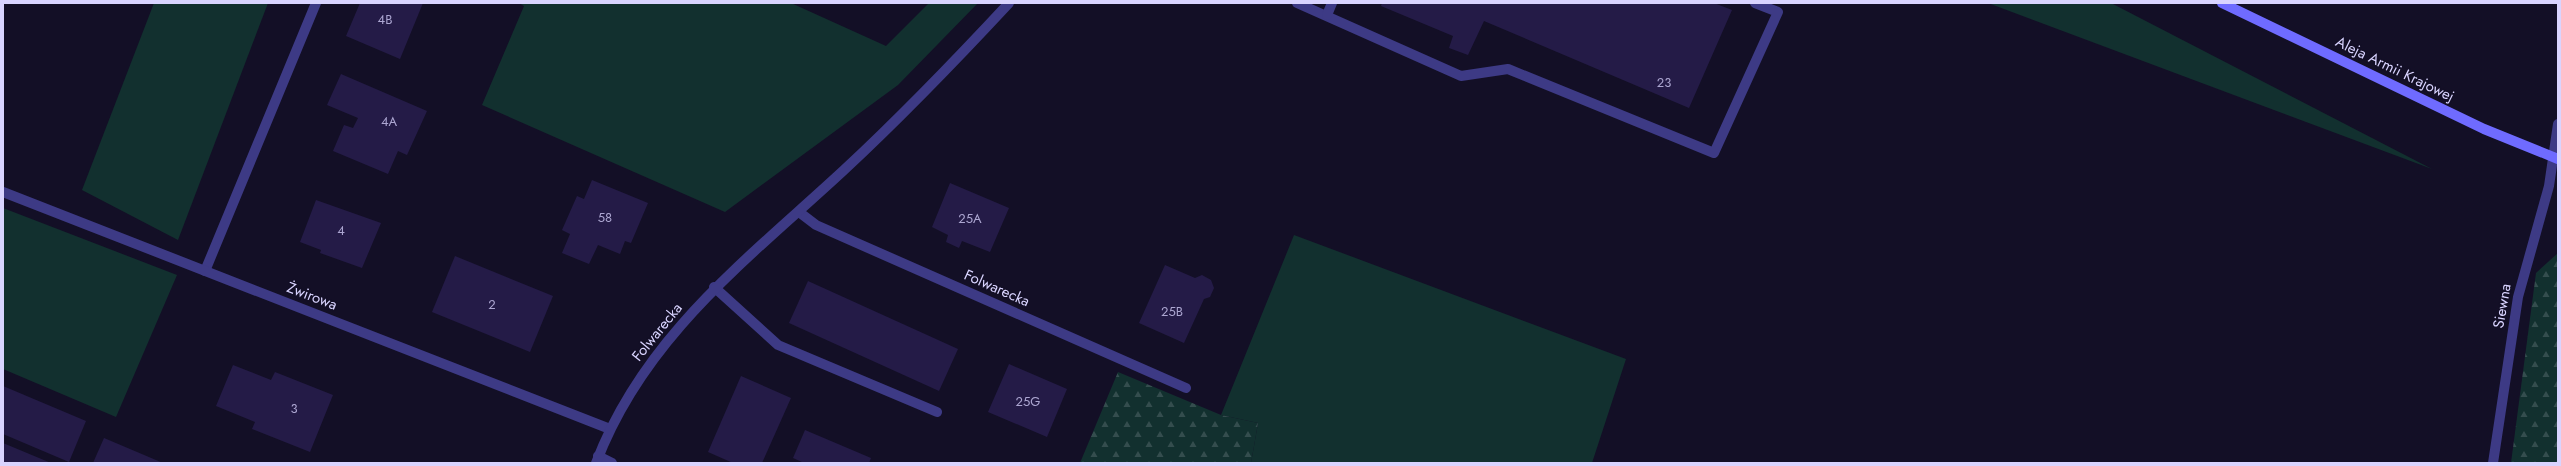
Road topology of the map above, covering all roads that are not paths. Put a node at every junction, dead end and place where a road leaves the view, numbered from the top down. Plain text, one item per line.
1 (316, 3) edge
2 (1009, 3) edge
3 (1296, 3) edge
4 (1332, 3) edge
5 (1755, 3) edge
6 (2222, 3) edge
7 (1326, 15) junction
8 (2558, 124) edge
9 (2556, 158) edge
10 (3, 192) edge
11 (799, 212) junction
12 (205, 271) junction
13 (714, 287) junction
14 (1186, 388) dead end
15 (937, 412) dead end
16 (610, 429) junction
17 (597, 460) edge
18 (612, 463) edge
19 (2493, 463) edge

1 - 12 street
2 - 11 street, Folwarecka
3 - 7 street
4 - 7 street
5 - 7 street
6 - 9 main road, Aleja Armii Krajowej
8 - 9 street, Siewna
9 - 19 street, Siewna
10 - 12 street, Żwirowa
11 - 13 street, Folwarecka
11 - 14 street, Folwarecka
12 - 16 street, Żwirowa
13 - 15 street
13 - 16 street, Folwarecka
16 - 17 street, Folwarecka
17 - 18 street, Folwarecka

